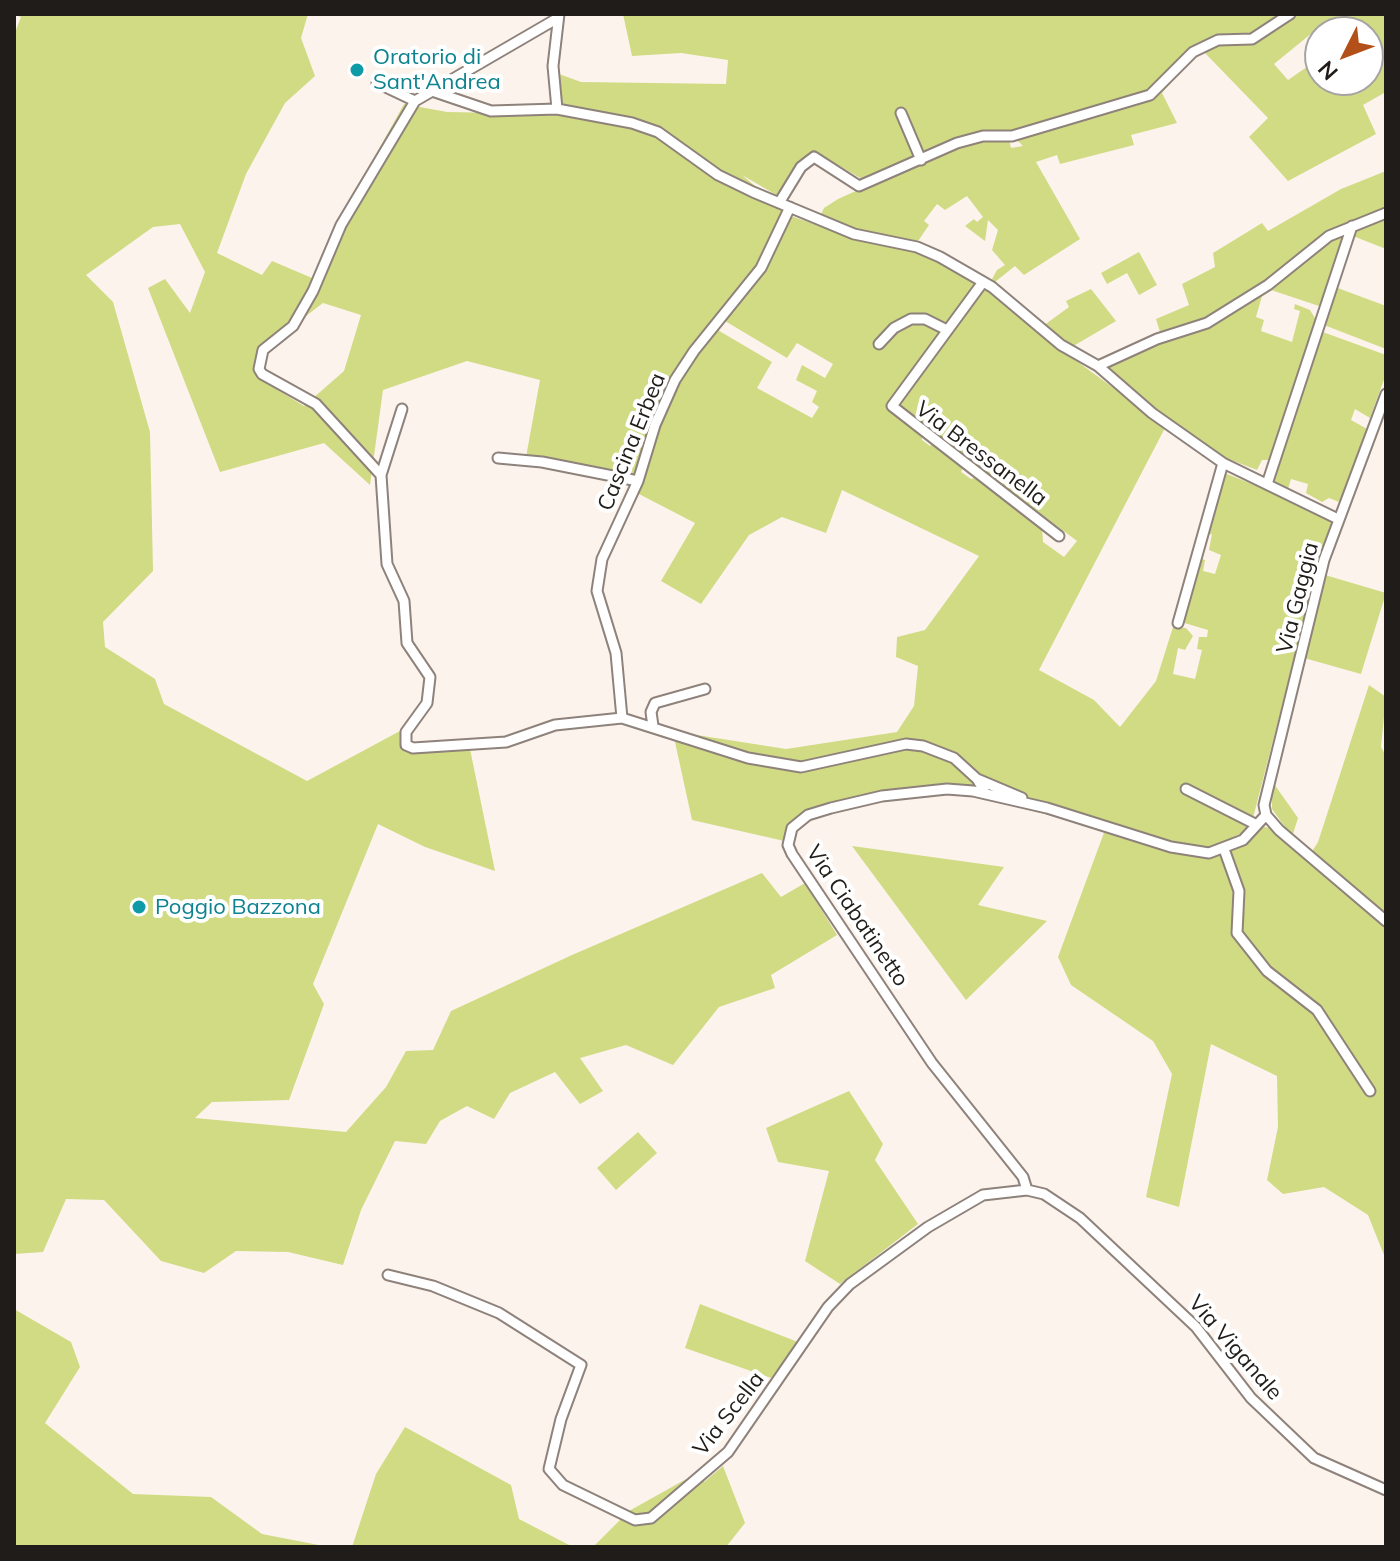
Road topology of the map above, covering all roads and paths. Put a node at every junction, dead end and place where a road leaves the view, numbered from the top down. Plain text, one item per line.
1 (1290, 14) edge
2 (559, 16) edge
3 (377, 83) dead end
4 (432, 91) junction
5 (415, 101) junction
6 (557, 109) junction
7 (901, 113) dead end
8 (921, 160) junction
9 (779, 203) junction
10 (790, 207) junction
11 (1386, 213) edge
12 (1352, 226) junction
13 (983, 282) junction
14 (947, 330) junction
15 (879, 344) dead end
16 (1098, 366) junction
17 (1386, 394) edge
18 (402, 409) dead end
19 (498, 458) dead end
20 (1223, 463) junction
21 (381, 475) junction
22 (638, 481) junction
23 (1267, 484) junction
24 (1338, 519) junction
25 (1059, 536) dead end
26 (1178, 623) dead end
27 (705, 689) dead end
28 (622, 718) junction
29 (653, 726) junction
30 (977, 779) junction
31 (1186, 789) dead end
32 (986, 794) junction
33 (1048, 809) junction
34 (1266, 815) junction
35 (1255, 824) junction
36 (1224, 849) junction
37 (1386, 921) edge
38 (1370, 1091) dead end
39 (1027, 1190) junction
40 (388, 1275) dead end
41 (1386, 1490) edge

1 - 8 street
2 - 4 street
2 - 6 street
3 - 5 street
4 - 5 street
4 - 6 street
5 - 21 street
6 - 9 street
7 - 8 street
8 - 9 street
9 - 10 street
10 - 13 street
10 - 22 street, Cascina Erbea
11 - 12 street
12 - 16 street
12 - 23 street
13 - 14 street, Via Bressanella
13 - 16 street
14 - 15 street
14 - 25 street, Via Bressanella
16 - 20 street
17 - 24 street, Via Gaggia
18 - 21 street
19 - 22 street
20 - 23 street
20 - 26 street
21 - 28 street
22 - 28 street, Cascina Erbea
23 - 24 street
24 - 34 street, Via Gaggia
27 - 29 street
28 - 29 street
29 - 30 street
30 - 32 street
30 - 33 street
31 - 35 street
32 - 33 street, Via Ciabatinetto
32 - 39 street, Via Ciabatinetto
33 - 36 street, Via Ciabatinetto
34 - 35 street
34 - 37 street
35 - 36 street
36 - 38 street
39 - 40 street, Via Scella
39 - 41 street, Via Viganale

